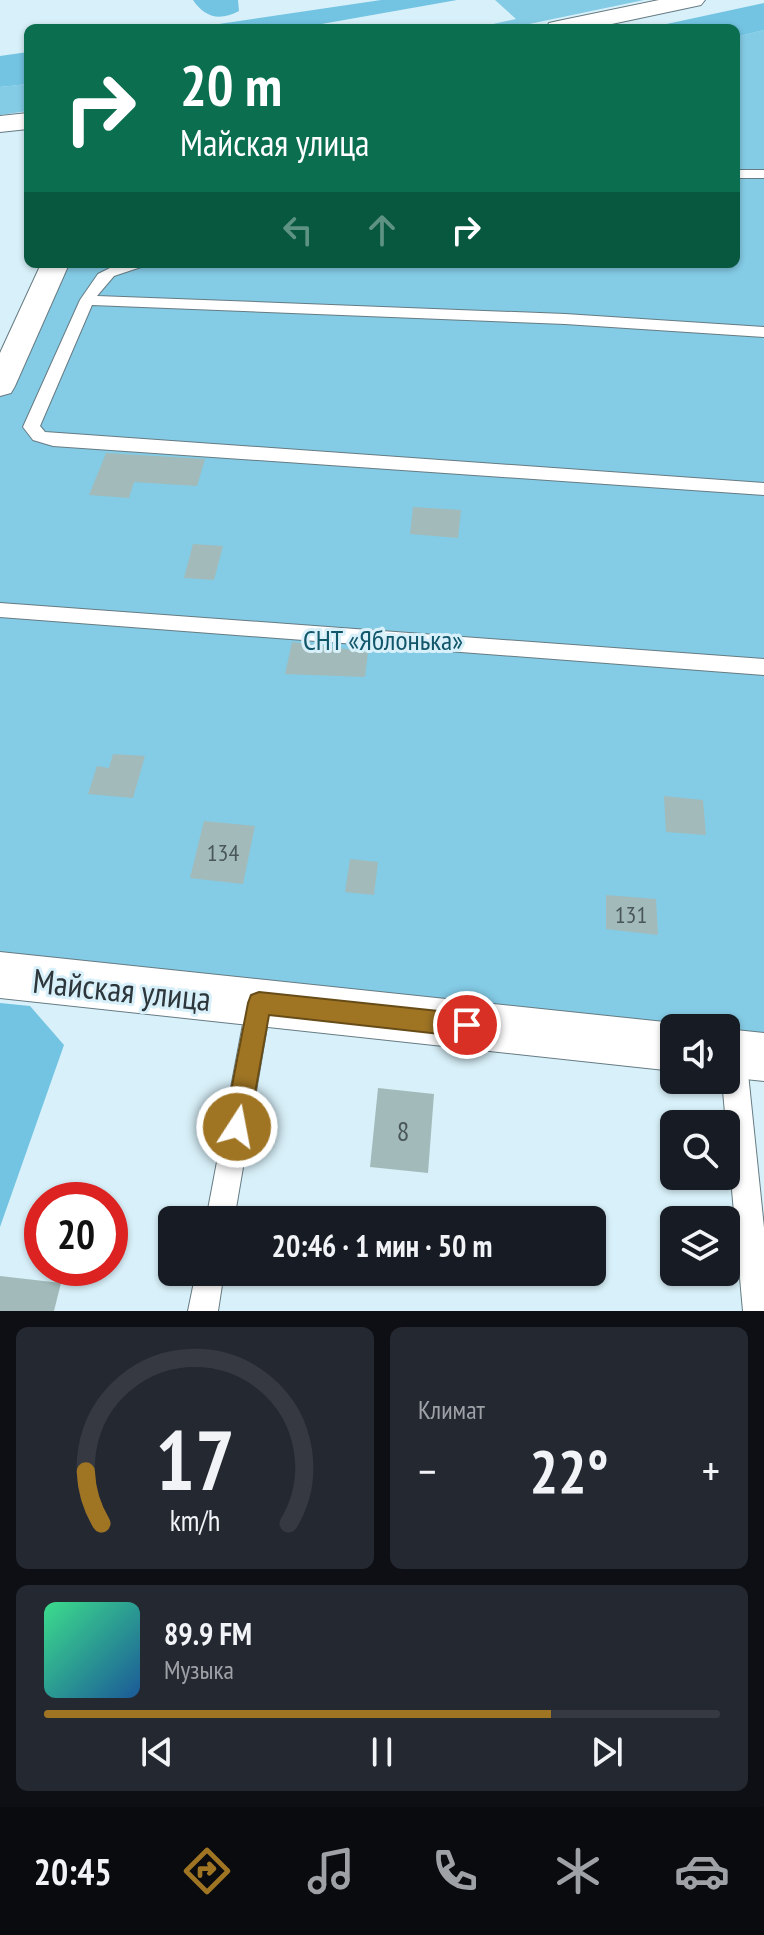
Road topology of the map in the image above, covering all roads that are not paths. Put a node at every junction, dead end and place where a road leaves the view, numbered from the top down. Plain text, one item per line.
1 (693, 0) edge
2 (577, 24) edge
3 (24, 121) edge
4 (0, 124) edge
5 (740, 174) edge
6 (764, 174) edge
7 (53, 268) edge
8 (124, 268) edge
9 (87, 300) junction
10 (764, 332) edge
11 (0, 386) edge
12 (764, 489) edge
13 (0, 610) edge
14 (764, 667) edge
15 (0, 975) edge
16 (259, 1003) junction
17 (660, 1046) edge
18 (741, 1054) edge
19 (223, 1206) edge
20 (207, 1286) edge
21 (203, 1311) edge
22 (758, 1311) edge

1 - 2 main road
3 - 4 main road
5 - 6 lane
7 - 11 street
8 - 9 lane
9 - 10 lane
9 - 12 lane
13 - 14 lane
15 - 16 street, Майская улица
16 - 17 street, Майская улица
16 - 19 lane
18 - 22 lane
20 - 21 lane

